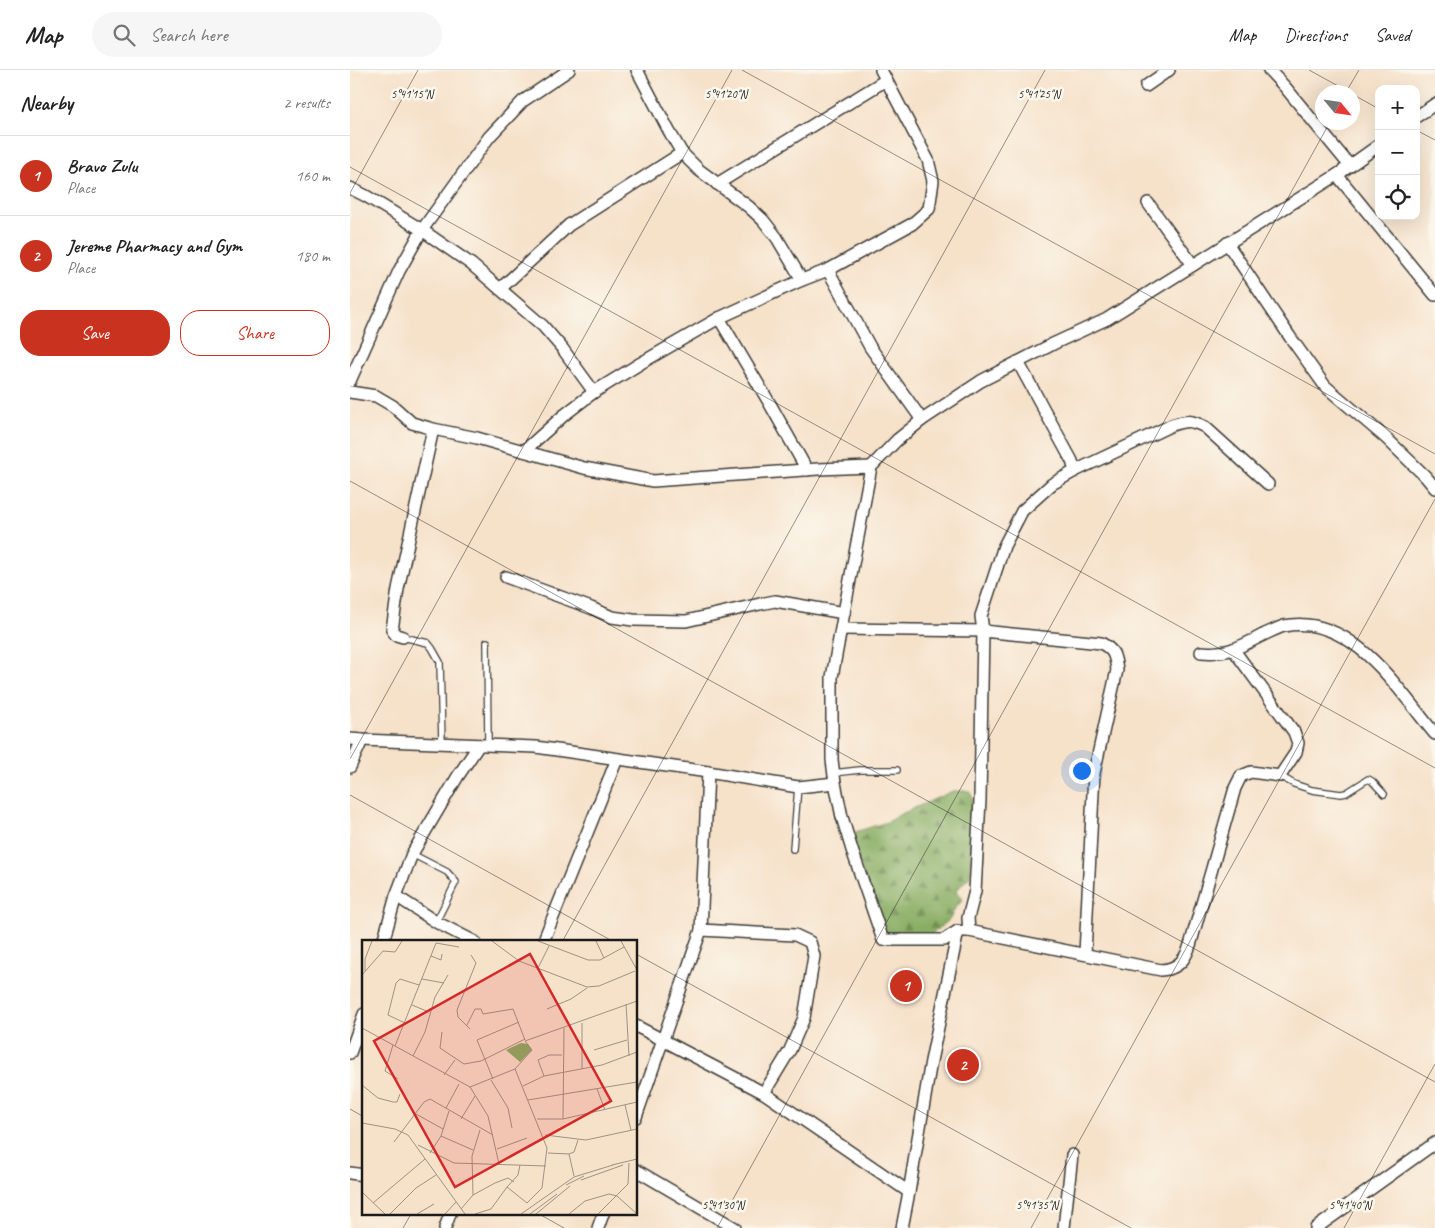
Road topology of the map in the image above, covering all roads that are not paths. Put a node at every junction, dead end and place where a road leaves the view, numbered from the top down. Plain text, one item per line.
1 (569, 70) edge
2 (637, 70) edge
3 (1169, 70) edge
4 (1269, 70) edge
5 (884, 75) edge
6 (1146, 86) dead end
7 (1435, 104) edge
8 (1420, 114) edge
9 (1375, 148) edge
10 (682, 153) junction
11 (1350, 166) junction
12 (1337, 175) junction
13 (717, 184) junction
14 (350, 188) edge
15 (1148, 202) dead end
16 (422, 230) junction
17 (1227, 243) junction
18 (1193, 265) junction
19 (828, 270) junction
20 (802, 280) junction
21 (500, 289) junction
22 (1435, 294) edge
23 (719, 318) junction
24 (1018, 362) junction
25 (350, 381) edge
26 (350, 392) edge
27 (594, 392) junction
28 (922, 420) junction
29 (433, 430) junction
30 (524, 451) junction
31 (871, 468) junction
32 (807, 470) junction
33 (1074, 471) junction
34 (1431, 474) edge
35 (1268, 484) dead end
36 (1435, 488) edge
37 (506, 577) dead end
38 (844, 613) junction
39 (842, 629) junction
40 (983, 631) junction
41 (403, 637) joint
42 (487, 642) dead end
43 (1233, 649) junction
44 (1201, 652) dead end
45 (1435, 734) edge
46 (350, 738) edge
47 (362, 740) junction
48 (442, 743) junction
49 (484, 745) junction
50 (617, 759) junction
51 (350, 767) edge
52 (897, 770) dead end
53 (708, 772) junction
54 (1280, 776) junction
55 (834, 778) junction
56 (798, 787) junction
57 (1384, 794) dead end
58 (793, 849) dead end
59 (412, 854) junction
60 (396, 896) junction
61 (436, 922) junction
62 (701, 930) junction
63 (964, 931) junction
64 (384, 940) edge
65 (471, 940) edge
66 (545, 940) edge
67 (1085, 954) junction
68 (362, 1020) edge
69 (638, 1027) edge
70 (663, 1040) junction
71 (350, 1053) edge
72 (764, 1093) junction
73 (638, 1111) edge
74 (1435, 1143) edge
75 (1072, 1155) dead end
76 (638, 1171) edge
77 (909, 1192) junction
78 (449, 1216) edge
79 (602, 1216) edge
80 (1329, 1224) edge
81 (445, 1228) edge
82 (598, 1228) edge
83 (735, 1228) edge
84 (902, 1228) edge
85 (1064, 1228) edge
86 (1316, 1228) edge

1 - 16 street
2 - 10 street
3 - 6 street
4 - 11 street
5 - 13 street
5 - 19 street
7 - 8 street
9 - 11 street
10 - 13 street
10 - 21 street
11 - 12 street
12 - 17 street
12 - 22 street
13 - 20 street
14 - 16 street
15 - 18 street
16 - 21 street
16 - 25 street
17 - 18 street
17 - 34 street
18 - 24 street
19 - 20 street
19 - 28 street
20 - 23 street
21 - 27 street
23 - 27 street
23 - 32 street
24 - 28 street
24 - 33 street
26 - 29 street
27 - 30 street
28 - 31 street
29 - 30 street
29 - 41 street
30 - 32 street
31 - 32 street
31 - 38 street
33 - 35 street
33 - 40 street
34 - 36 street
37 - 38 street
38 - 39 street
39 - 40 street
39 - 55 street
40 - 63 street
40 - 67 street
41 - 48 lane
42 - 49 lane
43 - 44 street
43 - 45 street
43 - 54 street
46 - 47 street
47 - 48 street
47 - 51 street
48 - 49 street
49 - 50 street
49 - 59 street
50 - 53 street
50 - 66 street
52 - 55 lane
53 - 56 street
53 - 62 street
54 - 57 lane
54 - 67 street
55 - 56 street
55 - 63 street
56 - 58 lane
59 - 60 street
59 - 61 lane
60 - 61 street
60 - 64 street
61 - 65 street
62 - 70 street
62 - 72 street
63 - 67 street
63 - 77 street
68 - 71 street
69 - 70 street
70 - 72 street
70 - 73 street
72 - 77 street
74 - 80 street
75 - 85 street
76 - 83 street
77 - 84 street
78 - 81 street
79 - 82 street
80 - 86 street

